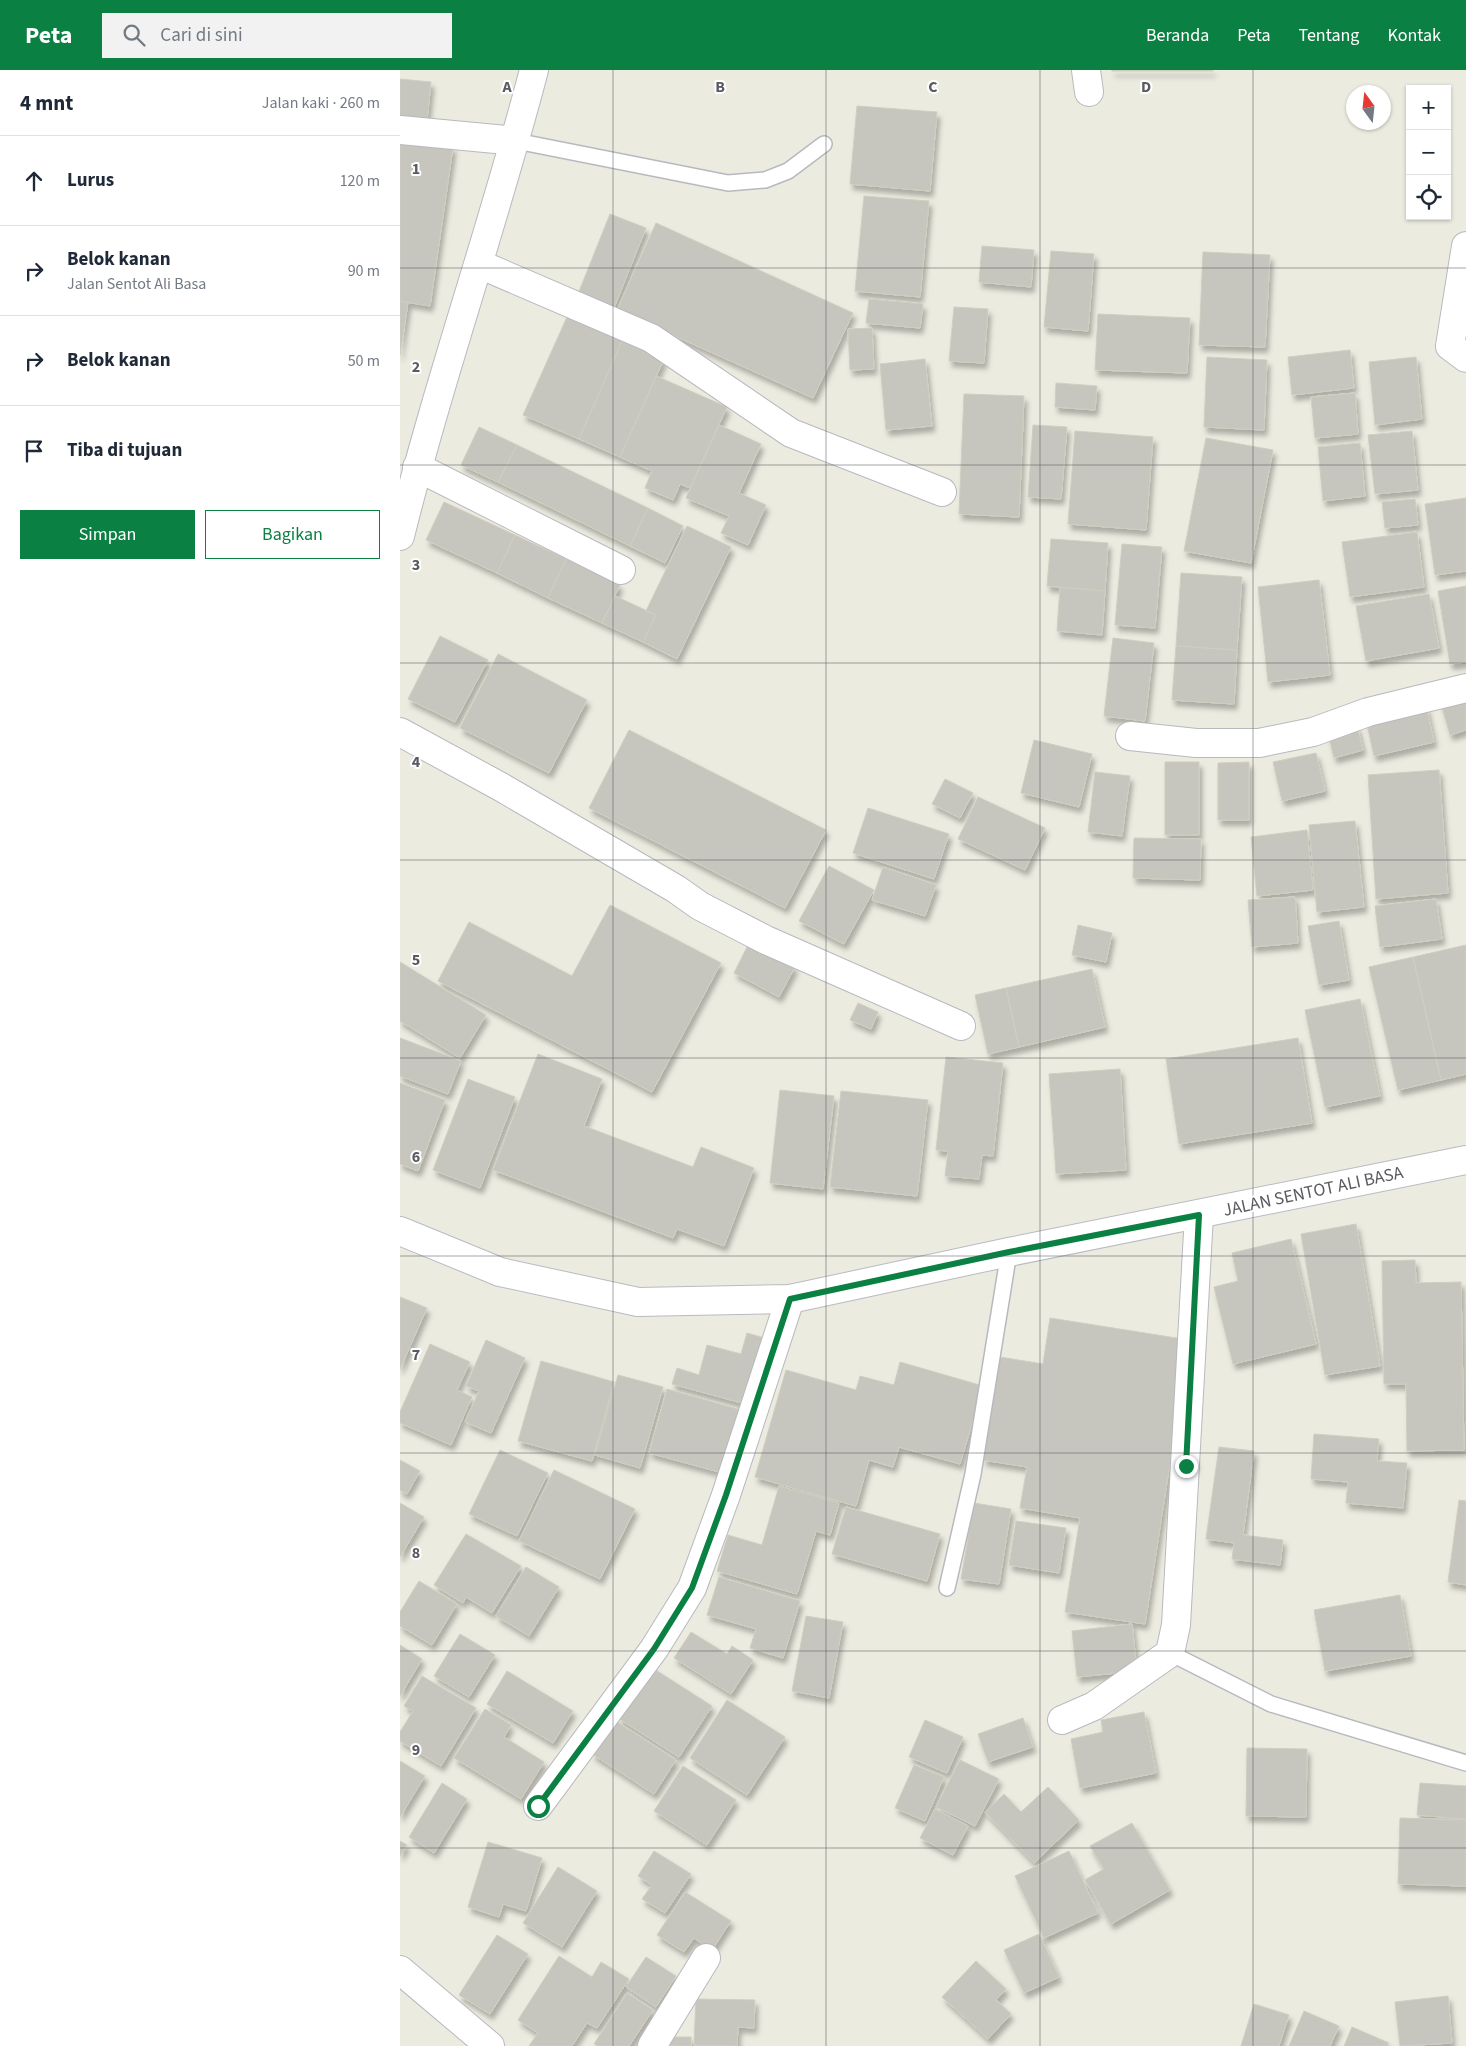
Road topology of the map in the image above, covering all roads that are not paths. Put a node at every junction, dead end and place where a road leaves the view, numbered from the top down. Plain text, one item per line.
1 (534, 70) edge
2 (400, 130) edge
3 (516, 141) junction
4 (824, 144) dead end
5 (1466, 246) edge
6 (480, 264) junction
7 (1466, 358) edge
8 (417, 467) junction
9 (942, 492) dead end
10 (400, 536) edge
11 (621, 570) dead end
12 (1466, 688) edge
13 (400, 732) edge
14 (1130, 736) dead end
15 (961, 1026) dead end
16 (1466, 1160) edge
17 (1199, 1215) junction
18 (400, 1231) edge
19 (1009, 1252) junction
20 (790, 1299) junction
21 (948, 1588) dead end
22 (1170, 1653) junction
23 (1062, 1720) dead end
24 (1466, 1763) edge
25 (538, 1806) dead end
26 (706, 1958) dead end
27 (400, 1970) edge
28 (490, 2046) edge
29 (652, 2046) edge

1 - 3 street
2 - 3 street
3 - 4 lane
3 - 6 street
5 - 7 street
6 - 8 street
6 - 9 street
8 - 10 street
8 - 11 street
12 - 14 street
13 - 15 street
16 - 17 street, JALAN SENTOT ALI BASA
17 - 19 street, JALAN SENTOT ALI BASA
17 - 22 street
18 - 20 street, JALAN SENTOT ALI BASA
19 - 20 street, JALAN SENTOT ALI BASA
19 - 21 lane
20 - 25 street
22 - 23 street
22 - 24 lane
26 - 29 street
27 - 28 street

